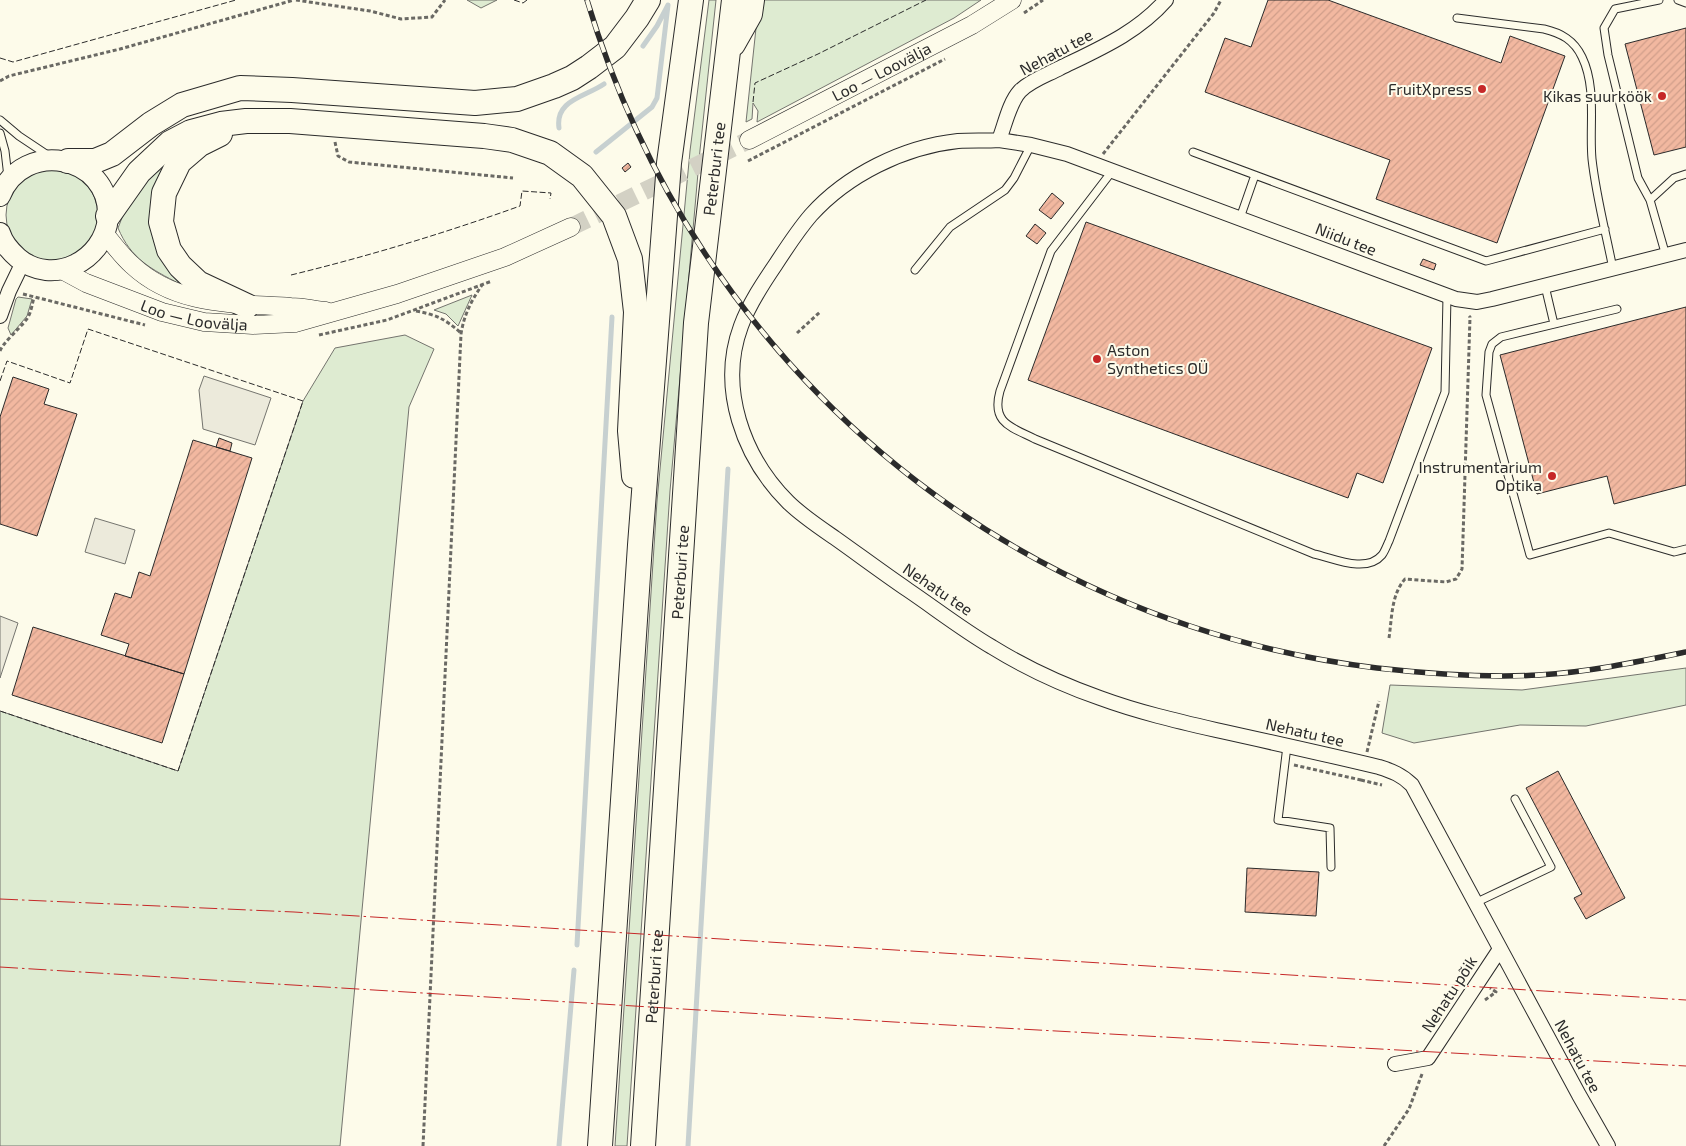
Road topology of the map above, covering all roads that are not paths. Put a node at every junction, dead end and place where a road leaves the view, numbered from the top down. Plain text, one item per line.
1 (648, 0) edge
2 (690, 0) edge
3 (734, 0) edge
4 (752, 0) edge
5 (1012, 0) edge
6 (1166, 0) edge
7 (1659, 0) edge
8 (1678, 0) edge
9 (1686, 3) edge
10 (1458, 18) dead end
11 (726, 57) junction
12 (0, 120) edge
13 (246, 121) junction
14 (0, 133) edge
15 (749, 140) tunnel mouth
16 (999, 140) junction
17 (1031, 145) junction
18 (1192, 152) dead end
19 (61, 160) junction
20 (1113, 170) junction
21 (1686, 174) edge
22 (1256, 175) junction
23 (3, 187) edge
24 (1650, 200) junction
25 (1240, 218) junction
26 (106, 225) junction
27 (571, 227) tunnel mouth
28 (1606, 229) junction
29 (0, 236) edge
30 (1686, 250) edge
31 (1666, 256) junction
32 (23, 262) junction
33 (1613, 269) junction
34 (62, 270) junction
35 (915, 270) dead end
36 (1545, 286) junction
37 (1447, 303) junction
38 (247, 306) junction
39 (1617, 309) dead end
40 (334, 313) junction
41 (0, 316) edge
42 (1554, 324) junction
43 (640, 546) junction
44 (1686, 549) edge
45 (1287, 746) junction
46 (1515, 799) dead end
47 (1331, 867) dead end
48 (1475, 903) junction
49 (1500, 949) junction
50 (1395, 1064) dead end
51 (600, 1146) edge
52 (643, 1146) edge
53 (1608, 1146) edge

1 - 19 highway
2 - 43 highway
3 - 11 highway, Peterburi tee
4 - 11 highway
5 - 15 street, Loo — Loovälja
6 - 16 street, Nehatu tee
7 - 24 lane
8 - 9 lane
10 - 28 lane
11 - 52 highway, Peterburi tee
12 - 19 lane
13 - 26 highway
13 - 38 highway
13 - 43 highway
14 - 23 lane
16 - 17 street, Niidu tee
16 - 45 street, Nehatu tee
17 - 20 street, Niidu tee
17 - 35 lane
18 - 22 lane
19 - 23 main road
19 - 26 main road
20 - 25 street, Niidu tee
20 - 37 lane
21 - 24 lane
22 - 25 lane
22 - 28 lane
24 - 31 lane
25 - 37 street, Niidu tee
26 - 34 main road
26 - 38 street, Loo — Loovälja
27 - 40 street, Loo — Loovälja
28 - 33 lane
29 - 32 main road
30 - 31 street, Niidu tee
31 - 33 street, Niidu tee
32 - 34 main road
32 - 41 street
33 - 36 street, Niidu tee
34 - 40 street, Loo — Loovälja
36 - 37 street, Niidu tee
36 - 42 lane
38 - 40 street, Loo — Loovälja
39 - 42 lane
42 - 44 lane
43 - 51 highway
45 - 47 lane
45 - 48 street, Nehatu tee
46 - 48 lane
48 - 49 street, Nehatu tee
49 - 50 street, Nehatu põik
49 - 53 street, Nehatu tee

